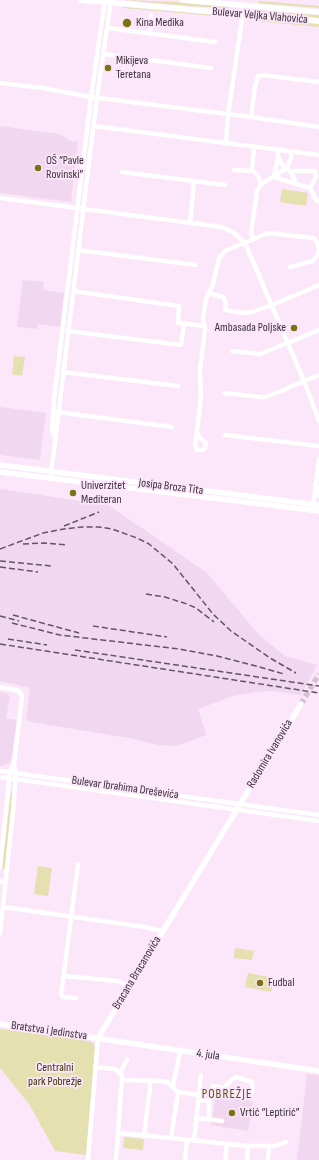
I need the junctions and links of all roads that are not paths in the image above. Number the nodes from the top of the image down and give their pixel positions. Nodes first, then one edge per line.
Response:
1 (81, 0) edge
2 (182, 0) edge
3 (108, 1) edge
4 (244, 6) junction
5 (319, 12) edge
6 (243, 14) junction
7 (151, 15) dead end
8 (319, 21) edge
9 (108, 28) junction
10 (150, 34) junction
11 (215, 42) dead end
12 (104, 54) junction
13 (211, 68) dead end
14 (319, 82) edge
15 (0, 83) edge
16 (91, 97) junction
17 (97, 97) junction
18 (228, 114) junction
19 (251, 117) junction
20 (94, 126) junction
21 (319, 127) edge
22 (226, 143) junction
23 (254, 146) junction
24 (278, 149) junction
25 (291, 151) junction
26 (319, 155) edge
27 (278, 156) junction
28 (288, 169) junction
29 (234, 170) dead end
30 (252, 170) junction
31 (122, 172) dead end
32 (274, 177) junction
33 (194, 181) junction
34 (261, 184) junction
35 (296, 184) junction
36 (224, 185) dead end
37 (310, 188) junction
38 (0, 198) edge
39 (319, 201) edge
40 (77, 208) junction
41 (84, 208) junction
42 (190, 224) junction
43 (235, 233) junction
44 (253, 239) junction
45 (244, 243) junction
46 (235, 246) junction
47 (78, 250) junction
48 (196, 265) dead end
49 (290, 267) dead end
50 (319, 285) edge
51 (73, 291) junction
52 (208, 293) junction
53 (272, 305) junction
54 (184, 324) junction
55 (205, 326) junction
56 (319, 330) edge
57 (68, 331) junction
58 (288, 343) junction
59 (232, 351) dead end
60 (63, 372) junction
61 (319, 375) edge
62 (304, 381) junction
63 (178, 386) dead end
64 (224, 393) dead end
65 (56, 412) junction
66 (319, 421) edge
67 (172, 427) dead end
68 (197, 431) dead end
69 (225, 435) dead end
70 (319, 446) edge
71 (319, 459) edge
72 (0, 465) edge
73 (51, 471) junction
74 (0, 472) edge
75 (50, 478) junction
76 (316, 485) junction
77 (186, 492) junction
78 (319, 495) edge
79 (316, 508) edge
80 (0, 687) edge
81 (301, 704) tunnel mouth
82 (14, 764) junction
83 (0, 771) edge
84 (10, 772) junction
85 (16, 773) junction
86 (0, 777) edge
87 (9, 778) junction
88 (16, 779) junction
89 (238, 807) junction
90 (319, 815) edge
91 (319, 821) edge
92 (78, 864) dead end
93 (0, 867) edge
94 (0, 881) edge
95 (6, 882) junction
96 (3, 907) junction
97 (70, 918) junction
98 (162, 931) junction
99 (0, 934) edge
100 (64, 976) junction
101 (130, 986) junction
102 (76, 998) dead end
103 (0, 1024) edge
104 (98, 1038) junction
105 (180, 1051) junction
106 (128, 1060) dead end
107 (95, 1067) junction
108 (319, 1071) edge
109 (120, 1073) junction
110 (201, 1075) dead end
111 (122, 1080) junction
112 (150, 1080) junction
113 (173, 1086) junction
114 (224, 1088) junction
115 (178, 1092) junction
116 (199, 1097) junction
117 (209, 1101) junction
118 (196, 1118) junction
119 (207, 1119) junction
120 (222, 1121) dead end
121 (118, 1133) junction
122 (144, 1136) junction
123 (171, 1138) junction
124 (187, 1140) junction
125 (194, 1140) junction
126 (286, 1142) dead end
127 (227, 1144) junction
128 (248, 1146) junction
129 (269, 1147) junction
130 (88, 1160) edge
131 (116, 1160) edge
132 (185, 1160) edge
133 (225, 1160) edge
134 (247, 1160) edge
135 (268, 1160) edge

1 - 3 main road, Bulevar Veljka Vlahovića
2 - 4 main road, Bulevar Veljka Vlahovića
3 - 6 main road, Bulevar Veljka Vlahovića
3 - 9 street
3 - 16 street
4 - 5 main road, Bulevar Veljka Vlahovića
4 - 6 street
6 - 8 main road, Bulevar Veljka Vlahovića
6 - 18 street
7 - 10 street
9 - 10 street
9 - 12 street
10 - 11 street
12 - 13 street
12 - 17 street
14 - 19 street
15 - 16 street
16 - 17 street
16 - 40 street
17 - 18 street
17 - 20 street
18 - 19 street
18 - 22 street
19 - 21 street
20 - 22 street
20 - 41 street
22 - 23 street
23 - 24 street
23 - 30 street
24 - 25 street
24 - 27 street
25 - 26 street
25 - 28 street
27 - 28 street
27 - 32 street
28 - 32 street
28 - 35 street
28 - 37 street
29 - 30 street
30 - 34 street
31 - 33 street
32 - 34 street
32 - 35 street
33 - 36 street
33 - 42 street
34 - 44 street
35 - 37 street
37 - 39 street
38 - 40 street
40 - 41 street
40 - 65 street
41 - 42 street
41 - 47 street
42 - 43 street
43 - 45 street
43 - 46 street
44 - 45 street
44 - 49 street
45 - 46 street
45 - 53 street
46 - 52 street
47 - 48 street
47 - 51 street
50 - 53 street
51 - 54 street
51 - 57 street
52 - 53 street
52 - 55 street
53 - 58 street
54 - 55 street
54 - 57 street
55 - 68 street
56 - 58 street
57 - 60 street
58 - 59 street
58 - 62 street
60 - 63 street
60 - 65 street
61 - 62 street
62 - 64 street
62 - 66 street
65 - 67 street
65 - 73 street
69 - 70 street
71 - 76 street
72 - 73 main road, Josipa Broza Tita
73 - 75 street
73 - 77 main road, Josipa Broza Tita
74 - 75 main road, Josipa Broza Tita
75 - 77 main road, Josipa Broza Tita
76 - 78 main road
76 - 79 street
77 - 79 main road, Josipa Broza Tita
80 - 82 street
81 - 89 main road, Radomira Ivanovića
82 - 84 street
82 - 85 street
83 - 84 street, Bulevar Ibrahima Dreševića
84 - 85 street, Bulevar Ibrahima Dreševića
84 - 87 street
85 - 88 street
85 - 89 street, Bulevar Ibrahima Dreševića
86 - 87 street, Bulevar Ibrahima Dreševića
87 - 88 street, Bulevar Ibrahima Dreševića
87 - 93 street
88 - 89 street, Bulevar Ibrahima Dreševića
88 - 95 street
89 - 90 street
89 - 91 street
89 - 98 main road, Bracana Bracanovića
92 - 97 street
94 - 95 street
95 - 96 street
96 - 97 street
96 - 99 street
97 - 98 street
97 - 100 street
98 - 101 main road, Bracana Bracanovića
100 - 101 street
100 - 102 street
101 - 104 main road, Bracana Bracanovića
103 - 104 main road, Bratstva i Jedinstva
104 - 105 main road, 4. jula
104 - 107 street, Bracana Bracanovića
105 - 108 main road, 4. jula
105 - 113 street
106 - 109 street
107 - 109 street
107 - 130 street, Bracana Bracanovića
109 - 111 street
110 - 116 street
111 - 112 street
111 - 121 street
112 - 113 street
112 - 122 street
113 - 115 street
114 - 114 street
114 - 117 street
115 - 116 street
115 - 123 street
116 - 117 street
116 - 118 street
117 - 119 street
118 - 119 street
118 - 125 street
119 - 120 street
121 - 122 street
121 - 131 street
122 - 123 street
123 - 124 street
124 - 125 street
124 - 132 street
125 - 127 street
126 - 129 street
127 - 128 street
127 - 133 street
128 - 129 street
128 - 134 street
129 - 135 street

